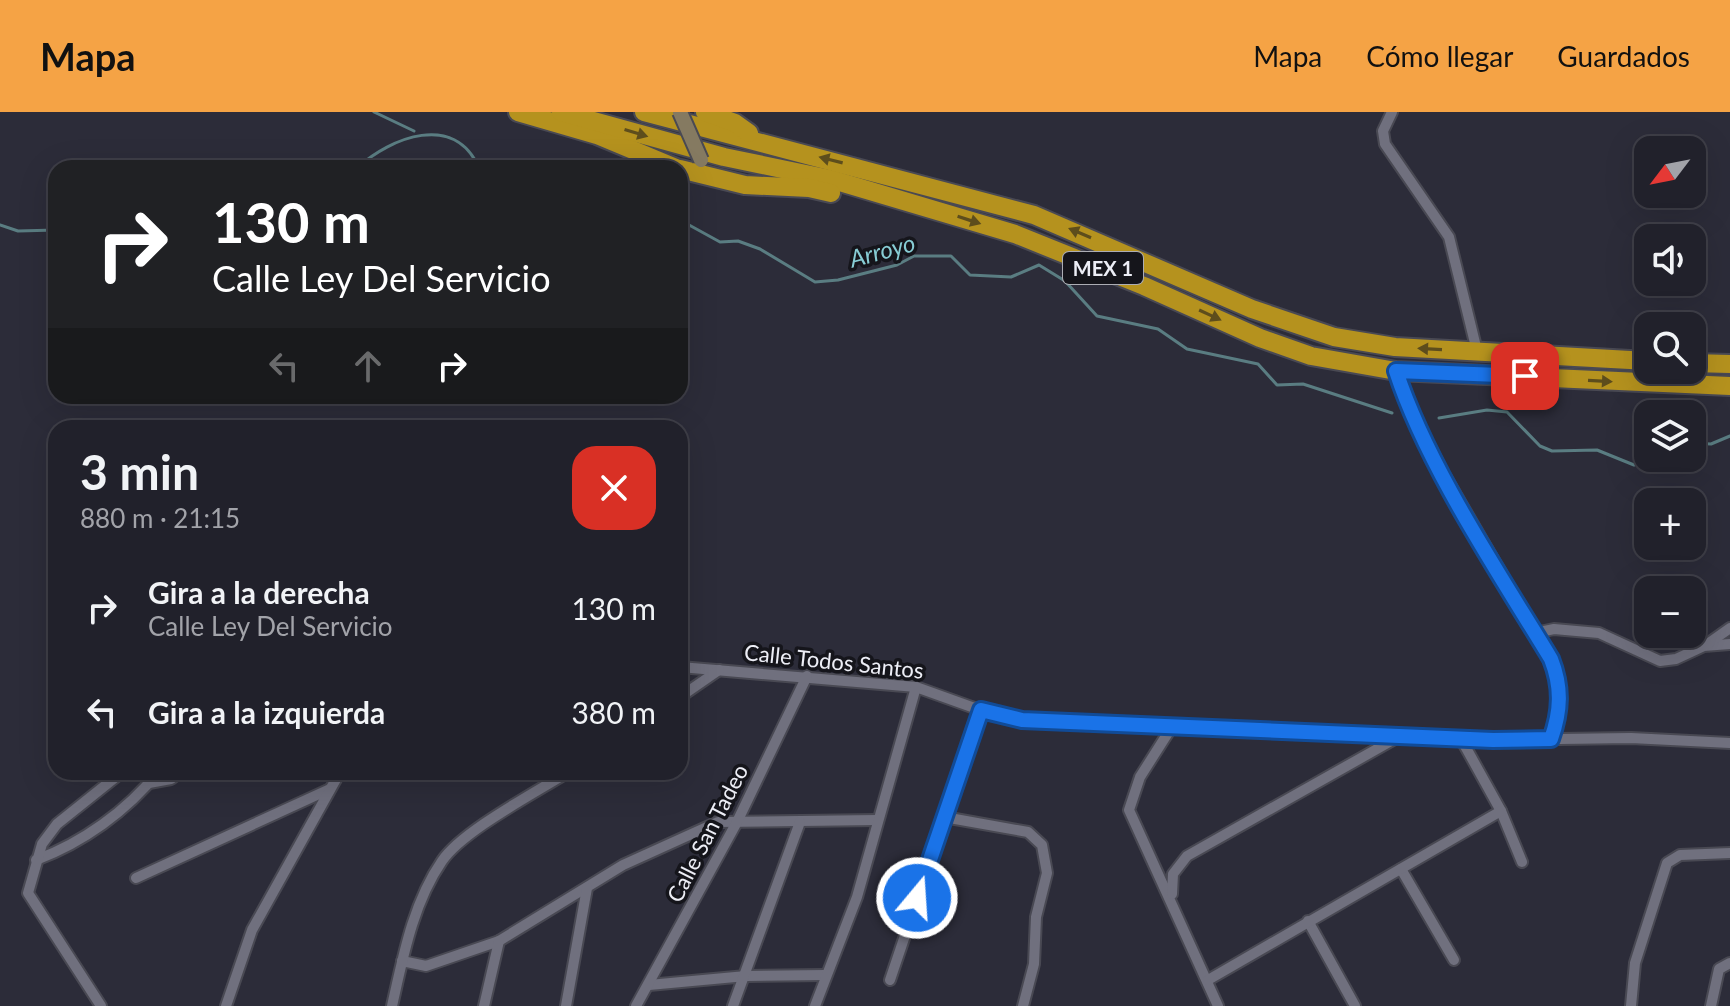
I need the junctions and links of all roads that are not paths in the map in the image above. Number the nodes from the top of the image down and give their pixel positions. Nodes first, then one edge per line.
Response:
1 (518, 112) edge
2 (561, 112) edge
3 (644, 112) edge
4 (680, 112) edge
5 (705, 112) edge
6 (1392, 112) edge
7 (757, 140) junction
8 (657, 160) edge
9 (701, 160) dead end
10 (688, 171) edge
11 (928, 206) junction
12 (1477, 351) junction
13 (1634, 360) edge
14 (1706, 363) edge
15 (1730, 364) edge
16 (1396, 371) junction
17 (1730, 386) edge
18 (1730, 628) edge
19 (1535, 633) junction
20 (1730, 644) edge
21 (1706, 645) edge
22 (1706, 646) edge
23 (1700, 648) edge
24 (688, 668) edge
25 (719, 670) junction
26 (807, 676) junction
27 (916, 687) junction
28 (688, 691) edge
29 (981, 710) junction
30 (1173, 725) junction
31 (1402, 735) junction
32 (1460, 737) junction
33 (1551, 739) junction
34 (1730, 743) edge
35 (112, 780) edge
36 (151, 780) edge
37 (166, 780) edge
38 (335, 780) edge
39 (556, 780) edge
40 (149, 783) junction
41 (330, 789) junction
42 (1501, 811) junction
43 (944, 817) junction
44 (877, 820) junction
45 (737, 822) junction
46 (800, 822) junction
47 (1730, 853) edge
48 (36, 860) junction
49 (1522, 862) dead end
50 (1401, 869) junction
51 (136, 878) dead end
52 (587, 888) junction
53 (1171, 899) junction
54 (1308, 921) junction
55 (499, 941) junction
56 (1454, 960) dead end
57 (402, 961) junction
58 (1730, 963) edge
59 (825, 975) junction
60 (746, 976) junction
61 (890, 980) dead end
62 (1208, 980) junction
63 (649, 985) junction
64 (101, 1006) edge
65 (226, 1006) edge
66 (392, 1006) edge
67 (484, 1006) edge
68 (566, 1006) edge
69 (636, 1006) edge
70 (733, 1006) edge
71 (815, 1006) edge
72 (1023, 1006) edge
73 (1218, 1006) edge
74 (1355, 1006) edge
75 (1631, 1006) edge
76 (1711, 1006) edge

1 - 8 highway
2 -> 11 highway, MEX 1
3 - 7 highway, MEX 1
4 - 9 street, bridge
5 - 7 highway
6 - 12 street
12 -> 7 highway, MEX 1
10 - 11 highway
11 -> 16 highway, MEX 1
12 - 13 highway, MEX 1
14 - 15 highway
16 -> 17 highway, MEX 1
16 - 19 street
18 - 21 street
19 - 23 street
19 - 33 street
20 - 22 street
24 - 25 street, Calle Todos Santos
25 - 26 street, Calle Todos Santos
25 - 28 street
26 - 27 street, Calle Todos Santos
26 - 45 street, Calle San Tadeo
27 - 29 street, Calle Todos Santos
27 - 44 street
29 - 30 street, Calle Todos Santos
29 - 43 street
30 - 31 street, Calle Todos Santos
30 - 53 street
31 - 32 street, Calle Todos Santos
31 - 53 street
32 - 33 street, Calle Todos Santos
32 - 42 street
33 - 34 street, Calle Todos Santos
35 - 48 street
36 - 40 street
37 - 40 street
38 - 41 street
39 - 57 street
40 - 48 street
41 - 51 street
41 - 65 street
42 - 49 street
42 - 50 street
43 - 61 street
43 - 72 street
44 - 46 street
44 - 59 street
45 - 46 street
45 - 52 street
45 - 63 street, Calle San Tadeo
46 - 60 street
47 - 75 street
48 - 64 street
50 - 54 street
50 - 56 street
52 - 55 street
52 - 68 street
53 - 62 street
54 - 62 street
54 - 74 street
55 - 57 street
55 - 67 street
57 - 66 street
58 - 76 street
59 - 60 street
59 - 71 street
60 - 63 street
60 - 70 street
62 - 73 street
63 - 69 street, Calle San Tadeo

